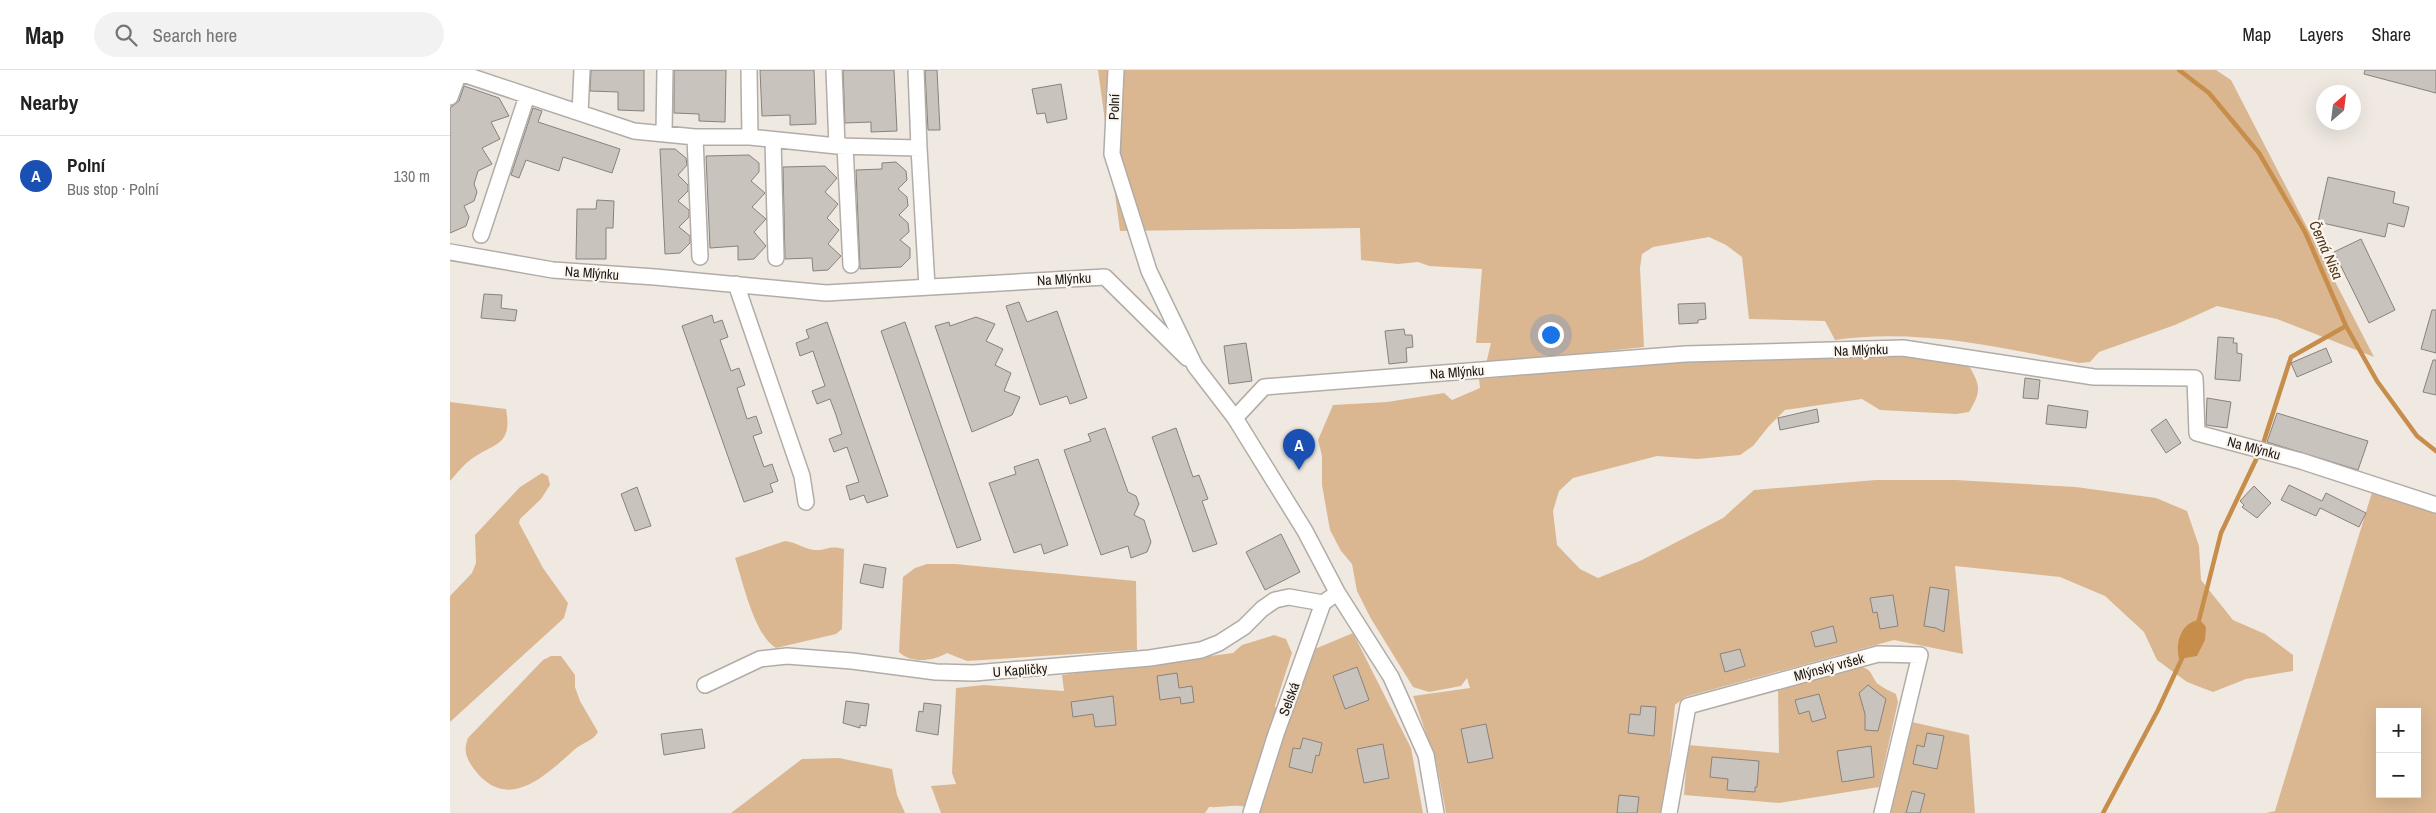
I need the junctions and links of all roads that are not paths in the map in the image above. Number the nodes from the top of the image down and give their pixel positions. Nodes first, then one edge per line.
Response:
1 (582, 70) edge
2 (665, 70) edge
3 (749, 70) edge
4 (834, 70) edge
5 (916, 70) edge
6 (1116, 70) edge
7 (455, 71) edge
8 (527, 96) junction
9 (450, 97) edge
10 (580, 113) junction
11 (664, 133) junction
12 (695, 137) junction
13 (750, 137) junction
14 (773, 140) junction
15 (841, 146) junction
16 (919, 148) junction
17 (482, 235) dead end
18 (450, 252) edge
19 (700, 257) dead end
20 (776, 258) dead end
21 (851, 265) dead end
22 (736, 284) junction
23 (927, 287) junction
24 (1195, 366) junction
25 (1235, 418) junction
26 (806, 502) dead end
27 (2436, 505) edge
28 (1337, 592) junction
29 (1323, 603) junction
30 (704, 684) dead end
31 (1251, 813) edge
32 (1436, 813) edge
33 (1669, 813) edge
34 (1882, 813) edge

1 - 10 street
2 - 11 street
3 - 13 street
4 - 15 street
5 - 16 street
6 - 24 street, Polní
7 - 8 street
7 - 9 street
8 - 10 street
8 - 17 street
10 - 11 street
11 - 12 street
12 - 13 street
12 - 19 street
13 - 14 street
14 - 15 street
14 - 20 street
15 - 16 street
15 - 21 street
16 - 23 street
18 - 22 street, Na Mlýnku
22 - 23 street, Na Mlýnku
22 - 26 street
23 - 24 street, Na Mlýnku
24 - 25 street, Polní
25 - 27 street, Na Mlýnku
25 - 28 street, Polní
28 - 29 street
28 - 32 street, Polní
29 - 30 street, U Kapličky
29 - 31 street, Selská
33 - 34 street, Mlýnský vršek

